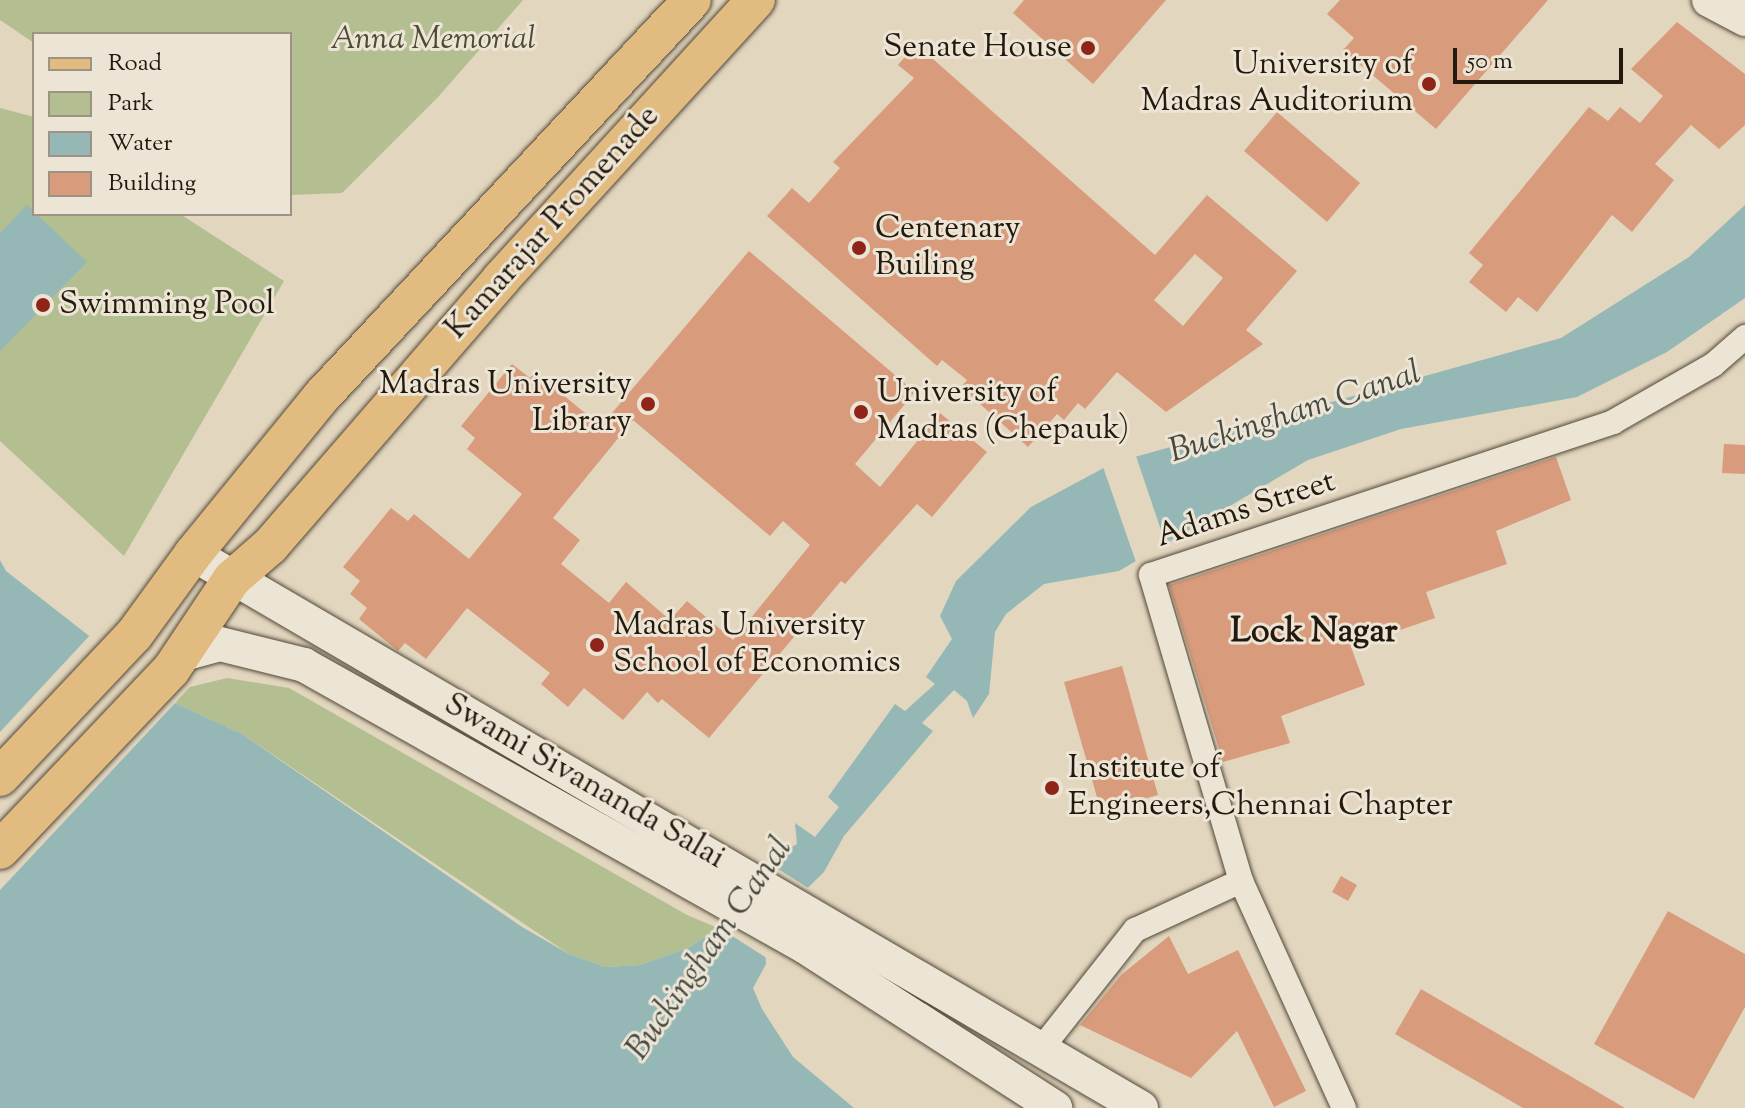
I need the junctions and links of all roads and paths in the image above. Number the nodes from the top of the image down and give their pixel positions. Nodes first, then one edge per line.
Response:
1 (692, 0) edge
2 (756, 0) edge
3 (1709, 0) edge
4 (1745, 19) edge
5 (1745, 337) edge
6 (193, 554) junction
7 (232, 579) junction
8 (177, 662) junction
9 (0, 777) edge
10 (0, 850) edge
11 (1241, 881) junction
12 (736, 887) junction
13 (812, 933) junction
14 (1041, 1049) junction
15 (1055, 1108) edge
16 (1141, 1108) edge
17 (1344, 1108) edge

1 - 6 main road, Kamarajar Promenade
2 - 7 main road, Kamarajar Promenade
3 - 4 street
5 - 11 street, Adams Street
6 - 7 street, Swami Sivananda Salai
6 - 9 main road, Kamarajar Promenade
7 - 8 main road, Kamarajar Promenade
7 - 12 street, Swami Sivananda Salai
8 - 10 main road, Kamarajar Promenade
8 - 12 street, Swami Sivananda Salai
11 - 14 street
11 - 17 street, Adams Street
12 - 13 street, Swami Sivananda Salai
13 - 14 street, Swami Sivananda Salai
13 - 15 street, Swami Sivananda Salai
14 - 16 street, Swami Sivananda Salai

